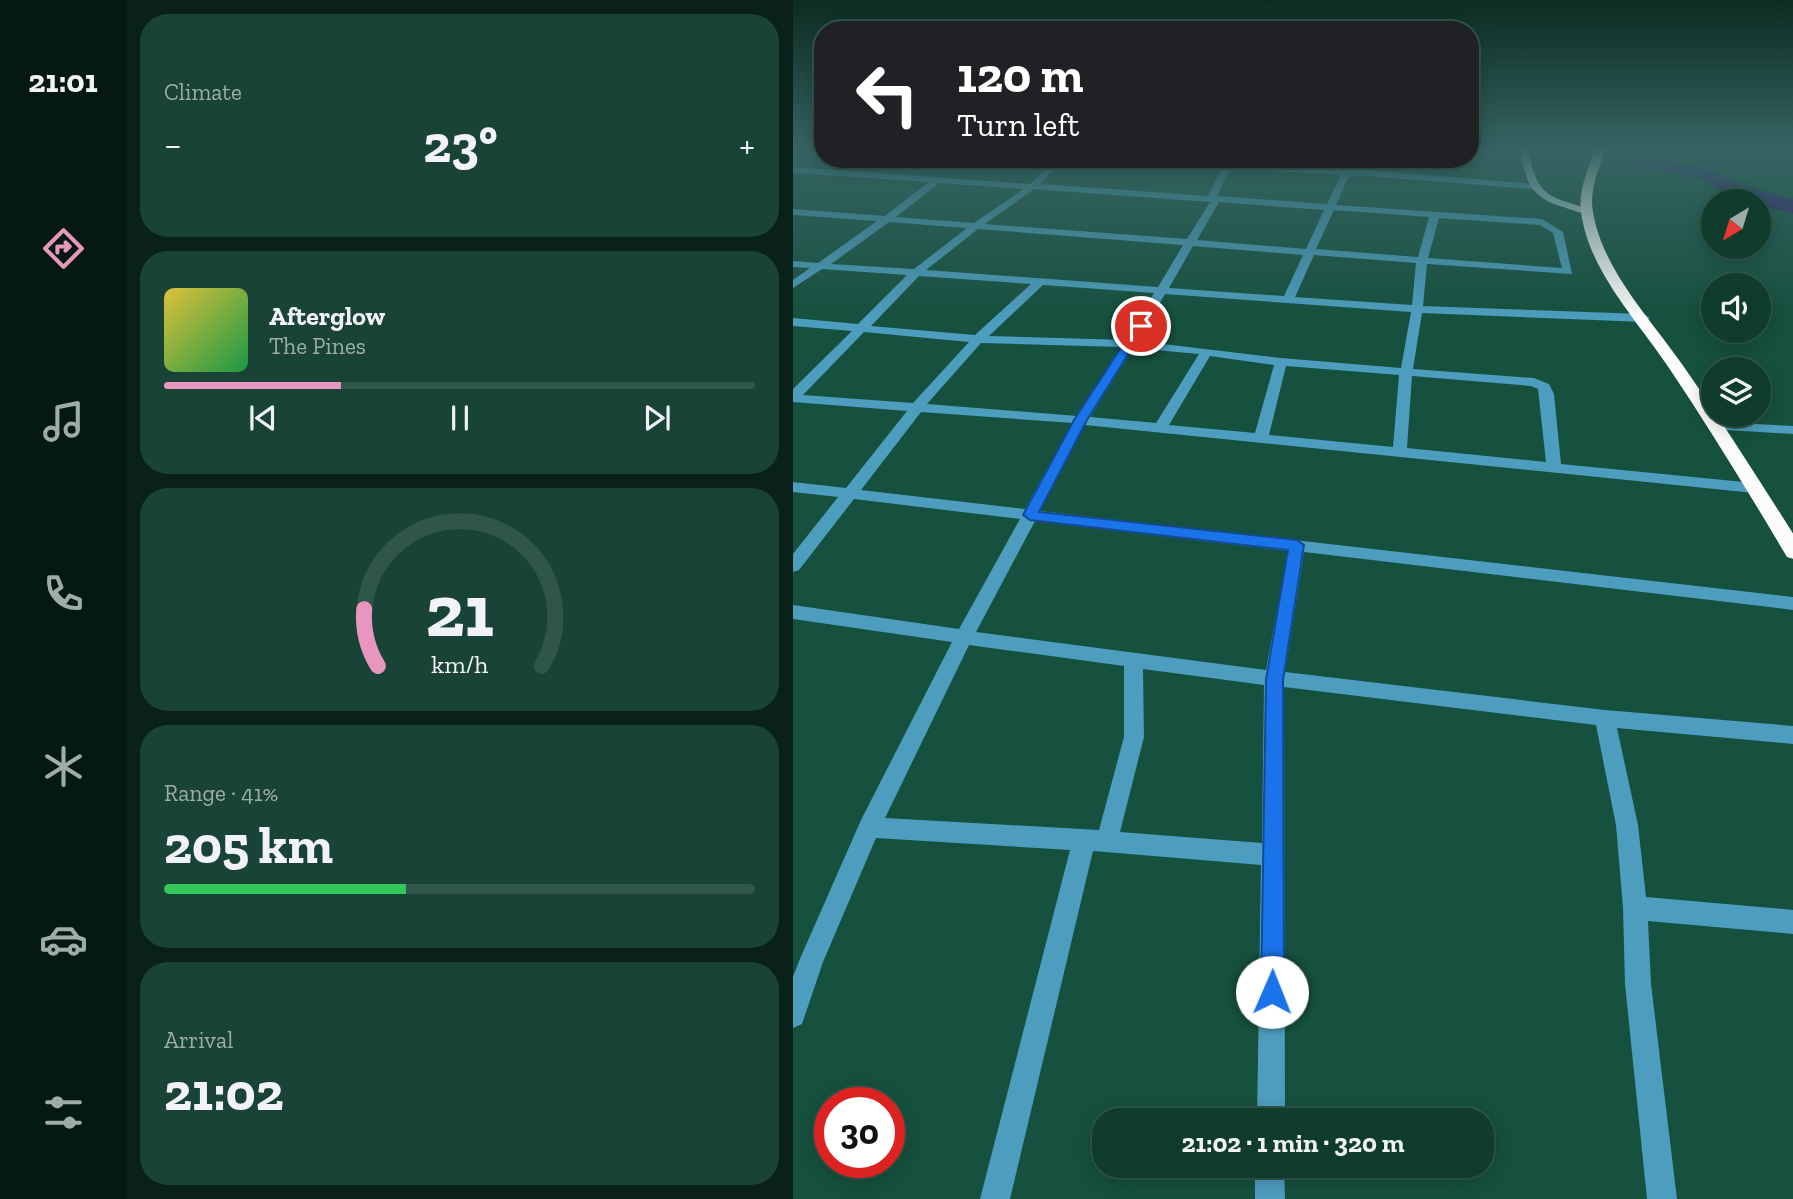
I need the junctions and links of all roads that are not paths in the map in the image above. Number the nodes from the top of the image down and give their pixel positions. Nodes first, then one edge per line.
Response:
1 (904, 206) edge
2 (1005, 206) edge
3 (1211, 206) edge
4 (1302, 206) edge
5 (1570, 206) edge
6 (1588, 206) edge
7 (1328, 208) junction
8 (1587, 212) junction
9 (794, 213) edge
10 (1435, 214) junction
11 (886, 220) junction
12 (976, 226) junction
13 (1193, 242) junction
14 (1312, 251) junction
15 (1422, 260) junction
16 (793, 264) edge
17 (818, 266) junction
18 (915, 274) junction
19 (1040, 282) junction
20 (793, 285) edge
21 (1163, 289) junction
22 (1288, 300) junction
23 (1417, 309) junction
24 (1644, 318) junction
25 (793, 322) edge
26 (864, 328) junction
27 (978, 339) junction
28 (1129, 345) junction
29 (1206, 353) junction
30 (1281, 362) junction
31 (1406, 373) junction
32 (793, 397) edge
33 (1701, 405) edge
34 (918, 406) junction
35 (1081, 420) junction
36 (1716, 427) edge
37 (1734, 427) edge
38 (1160, 428) junction
39 (1793, 430) edge
40 (1261, 438) junction
41 (1400, 452) junction
42 (1554, 468) junction
43 (793, 487) edge
44 (1754, 488) junction
45 (848, 493) junction
46 (1030, 515) junction
47 (1297, 545) junction
48 (1793, 552) edge
49 (793, 566) edge
50 (1793, 604) edge
51 (793, 612) edge
52 (963, 638) junction
53 (1133, 661) junction
54 (1274, 680) junction
55 (1605, 718) junction
56 (1793, 735) edge
57 (869, 827) junction
58 (1095, 841) junction
59 (1274, 855) junction
60 (1635, 908) junction
61 (1793, 922) edge
62 (793, 1015) edge
63 (1271, 1108) edge
64 (1270, 1178) edge
65 (995, 1199) edge
66 (1270, 1199) edge
67 (1662, 1199) edge

1 - 11 street
2 - 12 street
3 - 13 street
4 - 7 street
5 - 8 main road
6 - 8 highway
7 - 10 street
7 - 14 street
8 - 24 highway
9 - 11 street
10 - 15 street
10 - 15 street
11 - 12 street
11 - 17 street
12 - 13 street
12 - 18 street
13 - 14 street
13 - 21 street
14 - 15 street
14 - 22 street
15 - 23 street
16 - 17 street
17 - 18 street
17 - 20 street
18 - 19 street
18 - 26 street
19 - 21 street
19 - 27 street
21 - 22 street
21 - 28 street
22 - 23 street
23 - 24 street
23 - 31 street
24 - 33 highway
25 - 26 street
26 - 27 street
26 - 32 street
27 - 28 street
27 - 34 street
28 - 29 street
28 - 35 street
29 - 30 street
29 - 38 street
30 - 31 street
30 - 40 street
31 - 41 street
31 - 42 street
32 - 34 street
34 - 35 street
34 - 45 street
35 - 38 street
35 - 46 street
36 - 44 highway
37 - 39 street
38 - 40 street
40 - 41 street
41 - 42 street
42 - 44 street
43 - 45 street
44 - 48 highway
45 - 46 street
45 - 49 street
46 - 47 street
46 - 52 street
47 - 50 street
47 - 54 street
51 - 52 street
52 - 53 street
52 - 57 street
53 - 54 street
53 - 58 street
54 - 55 street
54 - 59 street
55 - 56 street
55 - 60 street
57 - 58 street
57 - 62 street
58 - 59 street
58 - 65 street
59 - 63 street
60 - 61 street
60 - 67 street
64 - 66 street

